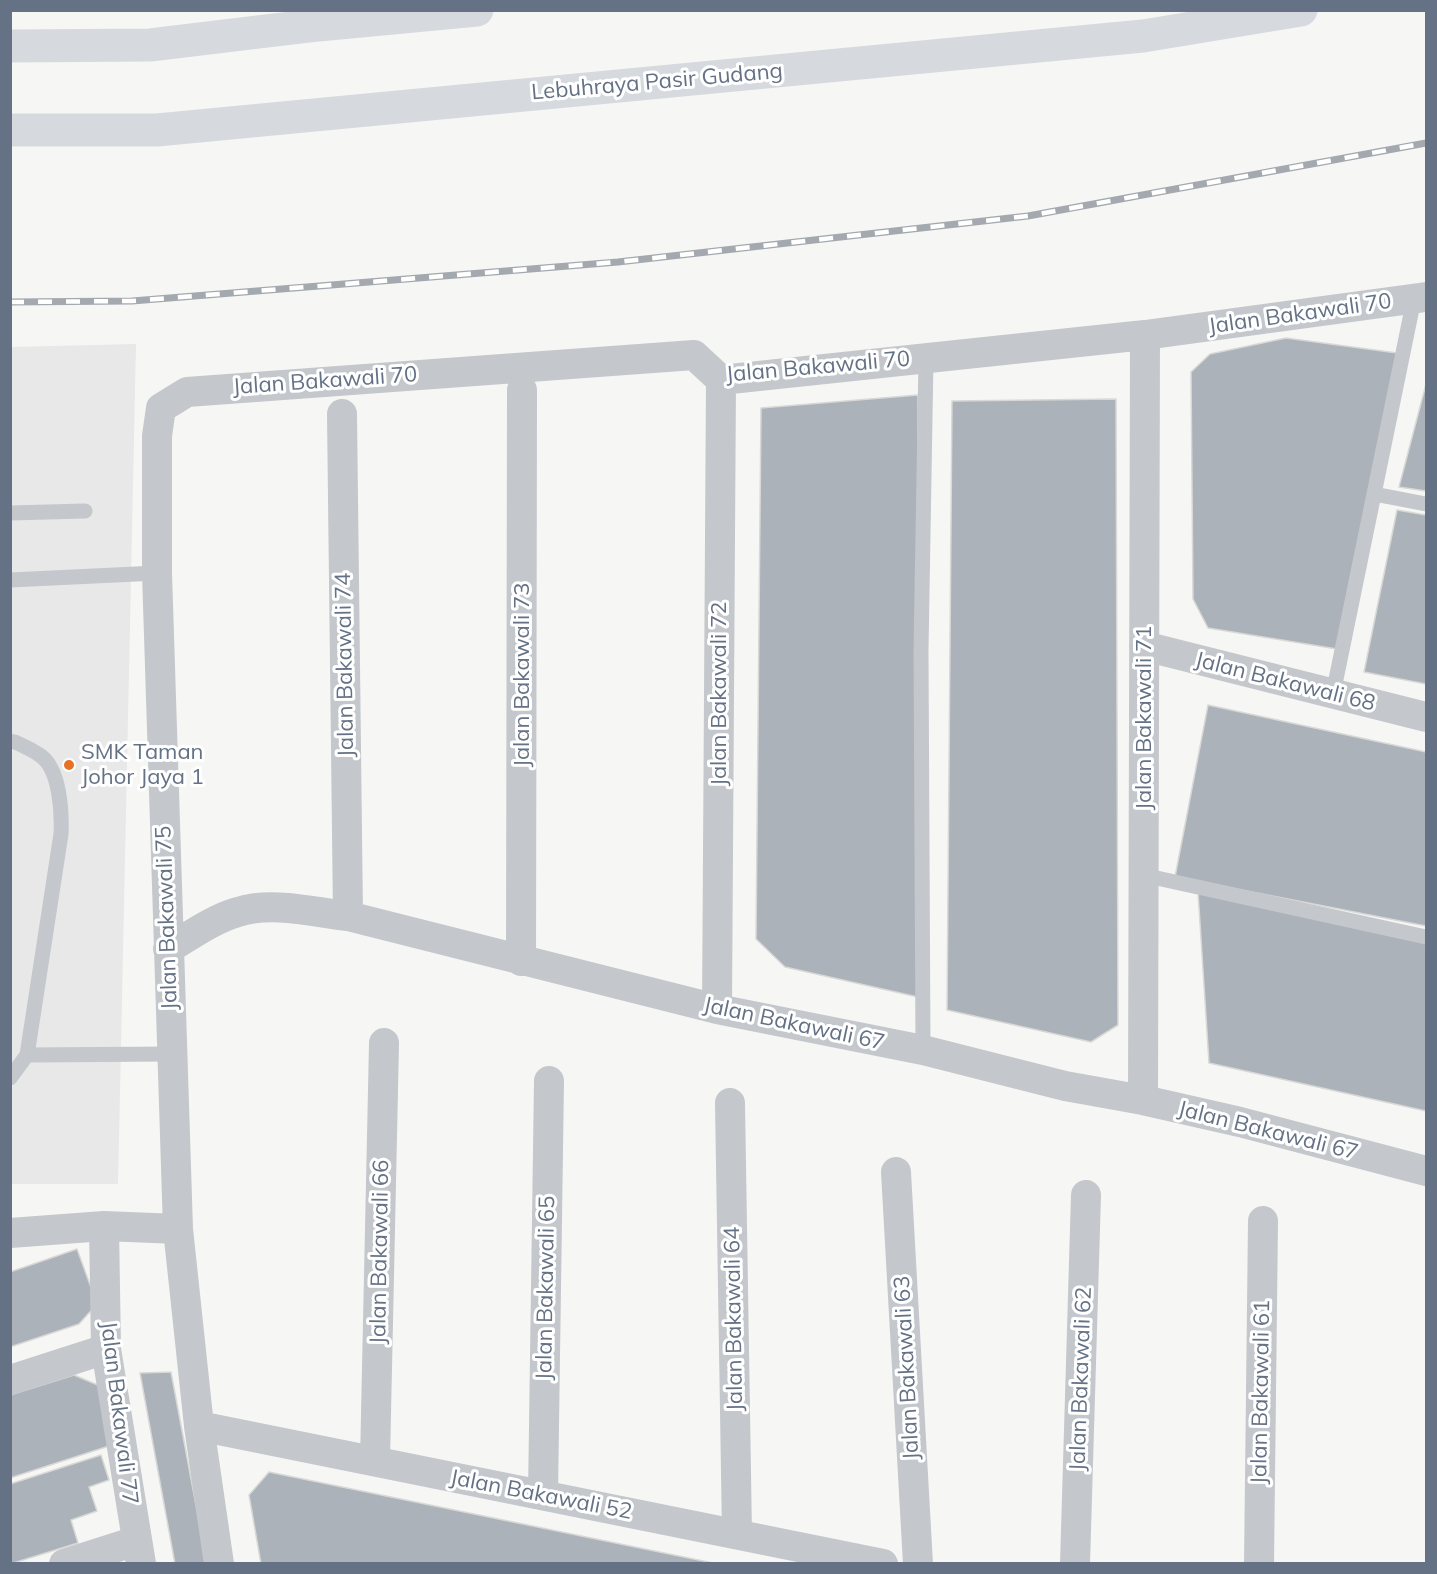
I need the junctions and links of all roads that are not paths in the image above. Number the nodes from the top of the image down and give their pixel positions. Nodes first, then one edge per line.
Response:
1 (477, 10) edge
2 (1301, 10) edge
3 (10, 46) edge
4 (10, 130) edge
5 (1420, 298) edge
6 (1145, 335) junction
7 (926, 359) junction
8 (721, 380) junction
9 (522, 390) dead end
10 (161, 408) joint
11 (342, 414) dead end
12 (1374, 494) junction
13 (1426, 504) edge
14 (85, 511) dead end
15 (10, 513) edge
16 (157, 573) junction
17 (10, 580) edge
18 (1144, 646) junction
19 (1333, 694) junction
20 (1426, 717) edge
21 (10, 741) edge
22 (1143, 875) junction
23 (348, 916) junction
24 (1426, 937) edge
25 (168, 949) junction
26 (521, 961) junction
27 (717, 1009) junction
28 (384, 1042) dead end
29 (922, 1050) junction
30 (172, 1054) junction
31 (27, 1055) junction
32 (10, 1078) edge
33 (549, 1081) dead end
34 (1143, 1100) junction
35 (730, 1103) dead end
36 (1426, 1171) edge
37 (896, 1172) dead end
38 (1086, 1195) dead end
39 (1263, 1221) dead end
40 (104, 1226) junction
41 (177, 1230) junction
42 (10, 1233) edge
43 (106, 1349) junction
44 (10, 1380) edge
45 (199, 1426) junction
46 (375, 1461) junction
47 (543, 1495) junction
48 (737, 1534) junction
49 (138, 1552) edge
50 (64, 1563) edge
51 (219, 1563) edge
52 (883, 1563) edge
53 (918, 1563) edge
54 (1075, 1563) edge
55 (1259, 1563) edge

1 - 3 highway
2 - 4 highway, Lebuhraya Pasir Gudang
5 - 6 street, Jalan Bakawali 70
5 - 12 lane
6 - 7 street, Jalan Bakawali 70
6 - 18 street, Jalan Bakawali 71
7 - 8 street, Jalan Bakawali 70
7 - 29 lane
8 - 10 street, Jalan Bakawali 70
8 - 27 street, Jalan Bakawali 72
9 - 26 street, Jalan Bakawali 73
10 - 16 street, Jalan Bakawali 75
11 - 23 street, Jalan Bakawali 74
12 - 13 lane
12 - 19 lane
14 - 15 lane
16 - 17 lane
16 - 25 street, Jalan Bakawali 75
18 - 19 street, Jalan Bakawali 68
18 - 22 street, Jalan Bakawali 71
19 - 20 street, Jalan Bakawali 68
21 - 31 lane
22 - 24 lane
22 - 34 street, Jalan Bakawali 71
23 - 25 street, Jalan Bakawali 67
23 - 26 street, Jalan Bakawali 67
25 - 30 street, Jalan Bakawali 75
26 - 27 street, Jalan Bakawali 67
27 - 29 street, Jalan Bakawali 67
28 - 46 street, Jalan Bakawali 66
29 - 34 street, Jalan Bakawali 67
30 - 31 lane
30 - 41 street, Jalan Bakawali 75
31 - 32 lane
33 - 47 street, Jalan Bakawali 65
34 - 36 street, Jalan Bakawali 67
35 - 48 street, Jalan Bakawali 64
37 - 53 street, Jalan Bakawali 63
38 - 54 street, Jalan Bakawali 62
39 - 55 street, Jalan Bakawali 61
40 - 41 street
40 - 42 street
40 - 43 street, Jalan Bakawali 77
41 - 45 street, Jalan Bakawali 75
43 - 44 street
43 - 49 street, Jalan Bakawali 77
45 - 46 street, Jalan Bakawali 52
45 - 51 street, Jalan Bakawali 75
46 - 47 street, Jalan Bakawali 52
47 - 48 street, Jalan Bakawali 52
48 - 52 street, Jalan Bakawali 52
49 - 50 street

